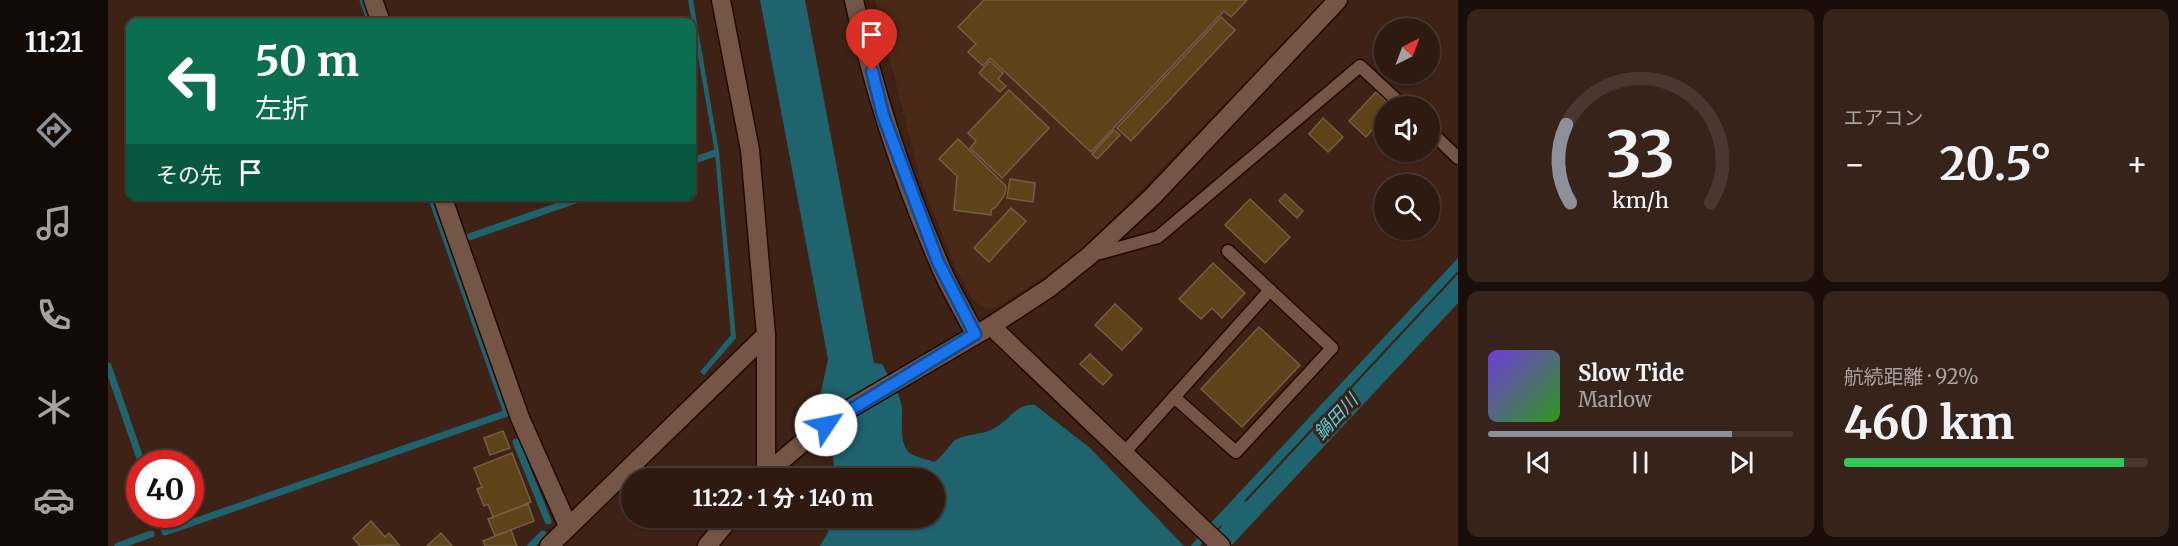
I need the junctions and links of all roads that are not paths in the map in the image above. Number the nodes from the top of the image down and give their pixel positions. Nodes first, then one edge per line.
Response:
1 (373, 0) edge
2 (721, 0) edge
3 (854, 0) edge
4 (1338, 0) edge
5 (380, 18) edge
6 (1392, 96) edge
7 (1440, 141) edge
8 (1458, 158) edge
9 (444, 201) edge
10 (1228, 251) dead end
11 (1089, 256) junction
12 (1270, 290) junction
13 (983, 330) junction
14 (766, 334) junction
15 (1174, 397) junction
16 (1124, 453) junction
17 (764, 468) edge
18 (772, 468) edge
19 (568, 526) junction
20 (722, 528) edge
21 (549, 546) edge
22 (707, 546) edge
23 (1221, 546) edge

1 - 5 street
2 - 14 street
3 - 13 street
4 - 11 street
6 - 11 lane
7 - 8 lane
9 - 19 street
10 - 12 lane
11 - 13 street
12 - 15 lane
12 - 15 lane
13 - 16 street
13 - 18 street
14 - 17 street
14 - 19 street
15 - 16 lane
16 - 23 street
19 - 21 street
20 - 22 street

